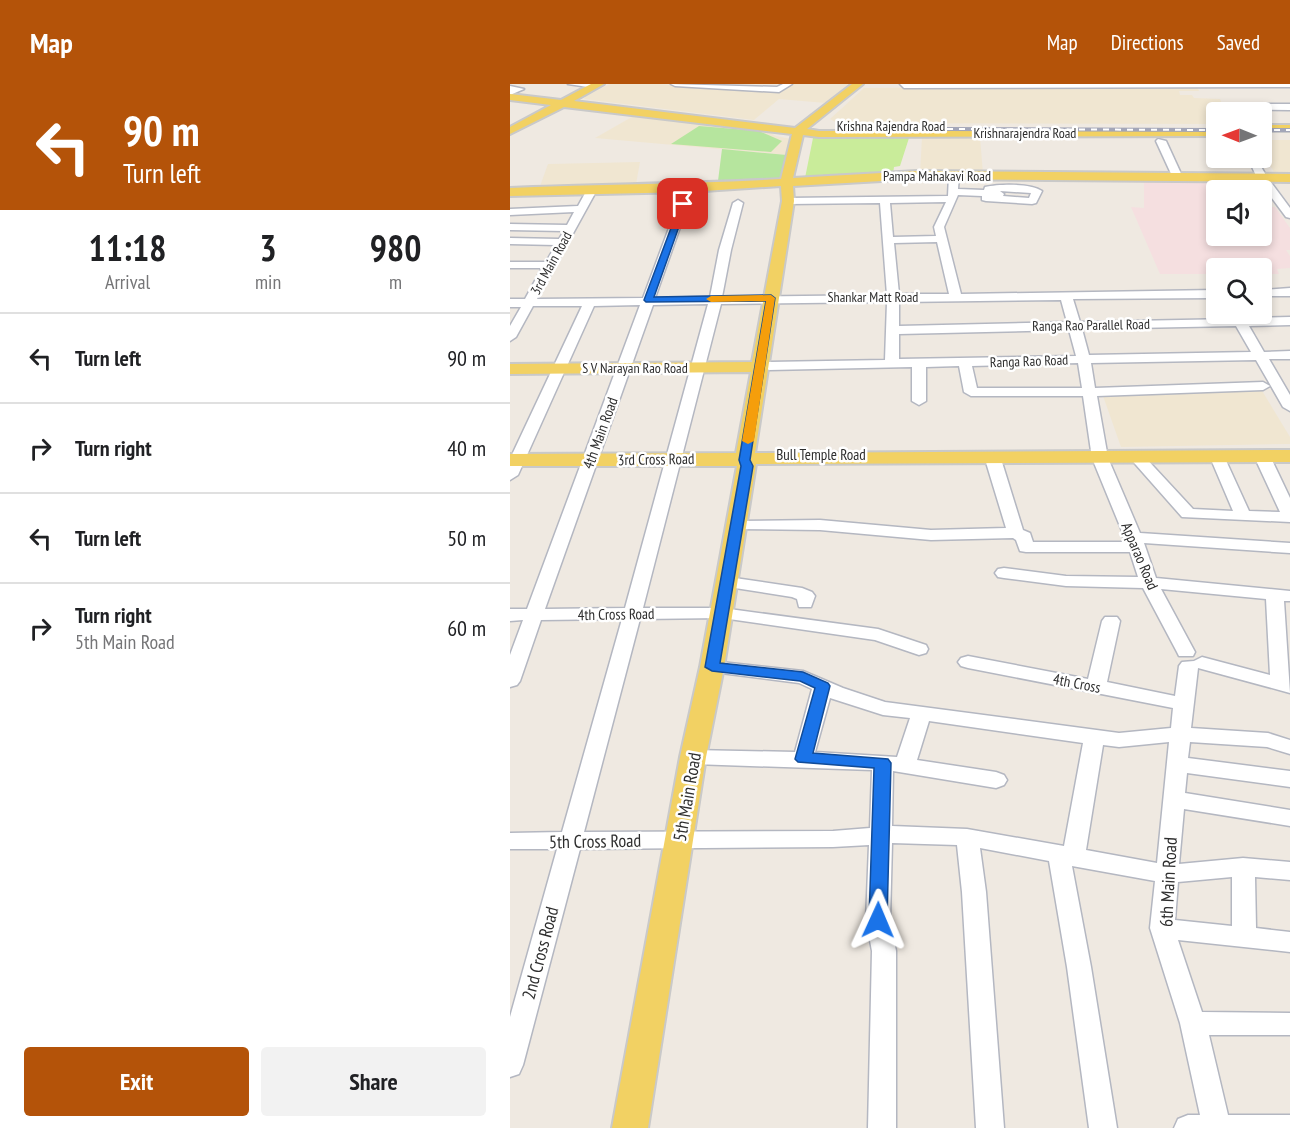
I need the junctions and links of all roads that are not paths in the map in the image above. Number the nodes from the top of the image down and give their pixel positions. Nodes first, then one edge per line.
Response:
1 (572, 84) edge
2 (675, 84) edge
3 (788, 84) edge
4 (858, 84) edge
5 (865, 84) edge
6 (904, 84) edge
7 (1183, 84) edge
8 (597, 85) edge
9 (722, 85) edge
10 (946, 85) edge
11 (960, 85) edge
12 (1016, 85) edge
13 (1106, 85) edge
14 (1217, 85) edge
15 (1290, 85) edge
16 (510, 87) edge
17 (510, 95) edge
18 (565, 102) junction
19 (1227, 102) edge
20 (1290, 107) edge
21 (1272, 108) edge
22 (1272, 120) edge
23 (1290, 120) edge
24 (1206, 127) edge
25 (806, 128) junction
26 (1272, 128) edge
27 (1290, 128) edge
28 (510, 130) edge
29 (1206, 133) edge
30 (1272, 133) edge
31 (1290, 133) edge
32 (1161, 141) dead end
33 (1257, 168) edge
34 (954, 175) junction
35 (1178, 178) junction
36 (1262, 178) junction
37 (1290, 178) edge
38 (690, 186) junction
39 (790, 188) junction
40 (590, 190) junction
41 (510, 192) edge
42 (953, 195) junction
43 (1038, 197) dead end
44 (885, 200) junction
45 (738, 203) dead end
46 (581, 209) junction
47 (510, 212) edge
48 (1290, 215) edge
49 (510, 226) edge
50 (571, 228) junction
51 (942, 239) junction
52 (510, 240) edge
53 (888, 240) junction
54 (563, 242) junction
55 (510, 265) edge
56 (550, 265) junction
57 (1290, 292) edge
58 (1272, 293) edge
59 (1206, 294) edge
60 (1066, 295) junction
61 (893, 297) junction
62 (956, 297) junction
63 (775, 298) junction
64 (716, 299) junction
65 (649, 300) junction
66 (590, 301) junction
67 (529, 302) junction
68 (510, 303) edge
69 (1206, 320) edge
70 (1272, 320) edge
71 (1290, 321) edge
72 (1242, 324) edge
73 (1076, 326) junction
74 (893, 330) junction
75 (510, 337) edge
76 (1260, 355) junction
77 (1290, 355) edge
78 (1084, 360) junction
79 (965, 363) junction
80 (892, 364) junction
81 (919, 364) junction
82 (764, 366) junction
83 (696, 367) junction
84 (560, 368) junction
85 (624, 368) junction
86 (510, 369) edge
87 (1263, 386) dead end
88 (1088, 392) junction
89 (919, 401) dead end
90 (1290, 407) edge
91 (1290, 449) edge
92 (1099, 454) junction
93 (1218, 456) junction
94 (1262, 456) junction
95 (1290, 456) edge
96 (1137, 457) junction
97 (591, 459) junction
98 (674, 459) junction
99 (746, 459) junction
100 (993, 459) junction
101 (512, 465) edge
102 (1243, 516) junction
103 (1290, 516) edge
104 (738, 526) junction
105 (1021, 540) junction
106 (1134, 542) junction
107 (1290, 548) edge
108 (1004, 573) dead end
109 (1023, 575) junction
110 (728, 582) junction
111 (1149, 583) junction
112 (1283, 595) edge
113 (805, 603) dead end
114 (632, 613) junction
115 (722, 613) junction
116 (510, 615) edge
117 (534, 615) junction
118 (1112, 621) dead end
119 (919, 649) dead end
120 (1192, 660) junction
121 (969, 662) dead end
122 (712, 667) junction
123 (510, 681) edge
124 (1285, 685) edge
125 (823, 686) junction
126 (1096, 687) junction
127 (1185, 704) junction
128 (921, 714) junction
129 (1180, 734) junction
130 (1094, 737) junction
131 (1290, 747) edge
132 (693, 757) junction
133 (803, 759) junction
134 (883, 763) junction
135 (1177, 764) junction
136 (905, 766) junction
137 (1290, 779) edge
138 (996, 780) dead end
139 (1174, 799) junction
140 (1290, 818) edge
141 (880, 834) junction
142 (967, 837) junction
143 (679, 840) junction
144 (570, 841) junction
145 (510, 842) edge
146 (1066, 856) junction
147 (1242, 867) junction
148 (1290, 871) edge
149 (1166, 874) junction
150 (1162, 928) junction
151 (1244, 937) junction
152 (1290, 942) edge
153 (1193, 1023) junction
154 (1290, 1024) edge
155 (510, 1065) edge
156 (630, 1128) edge
157 (882, 1128) edge
158 (990, 1128) edge
159 (1103, 1128) edge
160 (1188, 1128) edge
161 (1217, 1128) edge
162 (1290, 1128) edge

1 - 8 street
2 - 9 street
3 - 9 street
4 - 25 main road
5 - 25 main road
6 - 10 street
7 - 13 street
7 - 14 street
8 - 18 main road
10 - 11 street
11 - 12 street
12 - 13 street
14 - 15 street
14 - 19 street
16 - 17 street
17 - 18 main road, Krishna Rajendra Road
18 - 25 main road, Krishna Rajendra Road
18 - 28 main road
18 - 28 main road
20 - 21 street
22 - 23 street
24 - 25 main road, Krishna Rajendra Road
25 - 29 main road, Krishnarajendra Road
25 - 39 main road, 5th Main Road
26 - 27 main road
30 - 31 main road
32 - 35 street
33 - 36 street
34 - 35 main road, Pampa Mahakavi Road
34 - 39 main road, Pampa Mahakavi Road
34 - 42 street
35 - 36 main road, Pampa Mahakavi Road
36 - 37 main road, Pampa Mahakavi Road
36 - 48 street
38 - 39 main road, Pampa Mahakavi Road
38 - 40 main road, Pampa Mahakavi Road
38 - 65 street, 4th Main Road
39 - 44 street
39 - 63 main road, 5th Main Road
40 - 41 main road, Pampa Mahakavi Road
40 - 46 street, 3rd Main Road
42 - 43 street
42 - 44 street
42 - 51 street
44 - 53 street
45 - 64 street, 2nd Cross Road
46 - 47 street
46 - 50 street, 3rd Main Road
49 - 50 street
50 - 54 street, 3rd Main Road
51 - 53 street
51 - 62 street
52 - 54 street
53 - 61 street
54 - 56 street, 3rd Main Road
55 - 56 street
56 - 67 street, 3rd Main Road
57 - 58 street
59 - 60 street, Shankar Matt Road
60 - 62 street, Shankar Matt Road
60 - 73 street, Apparao Road
61 - 62 street, Shankar Matt Road
61 - 63 street, Shankar Matt Road
61 - 74 street
63 - 64 street, Shankar Matt Road
63 - 82 main road, 5th Main Road
64 - 65 street, Shankar Matt Road
64 - 83 street, 2nd Cross Road
65 - 66 street, Shankar Matt Road
65 - 85 street, 4th Main Road
66 - 67 street, Shankar Matt Road
66 - 84 street
67 - 68 street, Shankar Matt Road
67 - 75 street, 3rd Main Road
69 - 73 street, Ranga Rao Parallel Road
70 - 71 street, Ranga Rao Parallel Road
72 - 76 street
73 - 74 street, Ranga Rao Parallel Road
73 - 78 street, Apparao Road
74 - 80 street
76 - 77 street, Ranga Rao Road
76 - 78 street, Ranga Rao Road
76 - 90 street
78 - 79 street, Ranga Rao Road
78 - 88 street, Apparao Road
79 - 81 street, Ranga Rao Road
79 - 88 street
80 - 81 street, Ranga Rao Road
80 - 82 street, Ranga Rao Road
81 - 89 street
82 - 83 main road, S V Narayan Rao Road
82 - 99 main road, 5th Main Road
83 - 85 main road, S V Narayan Rao Road
83 - 98 street, 2nd Cross Road
84 - 85 main road, S V Narayan Rao Road
84 - 86 main road, S V Narayan Rao Road
84 - 101 street
85 - 97 street, 4th Main Road
87 - 88 street
88 - 92 street, Apparao Road
91 - 92 main road, Bull Temple Road
92 - 96 main road, Bull Temple Road
92 - 99 main road, Bull Temple Road
92 - 100 main road, Bull Temple Road
92 - 106 street, Apparao Road
93 - 94 main road, Bull Temple Road
93 - 96 main road, Bull Temple Road
93 - 102 street
94 - 95 main road, Bull Temple Road
94 - 103 street
96 - 102 street
97 - 98 main road, 3rd Cross Road
97 - 101 main road, 3rd Cross Road
97 - 117 street, 4th Main Road
98 - 99 main road, 3rd Cross Road
98 - 114 street, 2nd Cross Road
99 - 100 main road, Bull Temple Road
99 - 104 main road, 5th Main Road
100 - 105 street
102 - 103 street
104 - 105 street
104 - 110 main road, 5th Main Road
105 - 106 street
105 - 109 street
106 - 107 street
106 - 111 street, Apparao Road
108 - 109 street
109 - 111 street
110 - 113 street
110 - 115 main road, 5th Main Road
111 - 112 street
111 - 120 street, Apparao Road
112 - 124 street
114 - 115 street, 4th Cross Road
114 - 117 street, 4th Cross Road
114 - 144 street, 2nd Cross Road
115 - 119 street, 4th Cross Road
115 - 122 main road, 5th Main Road
116 - 117 street, 4th Cross Road
117 - 123 street, 4th Main Road
118 - 126 street
120 - 124 street
120 - 127 street, 6th Main Road
121 - 126 street, 4th Cross
122 - 125 street
122 - 132 main road, 5th Main Road
125 - 128 street
125 - 133 street
126 - 127 street, 4th Cross
127 - 129 street, 6th Main Road
128 - 130 street
128 - 136 street
129 - 130 street
129 - 131 street
129 - 135 street, 6th Main Road
130 - 146 street
132 - 133 street
132 - 143 main road, 5th Main Road
133 - 134 street
134 - 136 street
134 - 141 street
135 - 137 street
135 - 139 street, 6th Main Road
136 - 138 street
139 - 140 street
139 - 149 street, 6th Main Road
141 - 142 street, 5th Cross Road
141 - 143 street, 5th Cross Road
141 - 157 street
142 - 146 street, 5th Cross Road
142 - 158 street
143 - 144 street, 5th Cross Road
143 - 156 main road, 5th Main Road
144 - 145 street, 5th Cross Road
144 - 155 street, 2nd Cross Road
146 - 149 street, 5th Cross Road
146 - 159 street
147 - 148 street
147 - 149 street, 5th Cross Road
147 - 151 street
149 - 150 street, 6th Main Road
150 - 151 street
150 - 153 street, 6th Main Road
151 - 152 street
153 - 154 street
153 - 161 street, 6th Main Road
160 - 161 street
161 - 162 street

